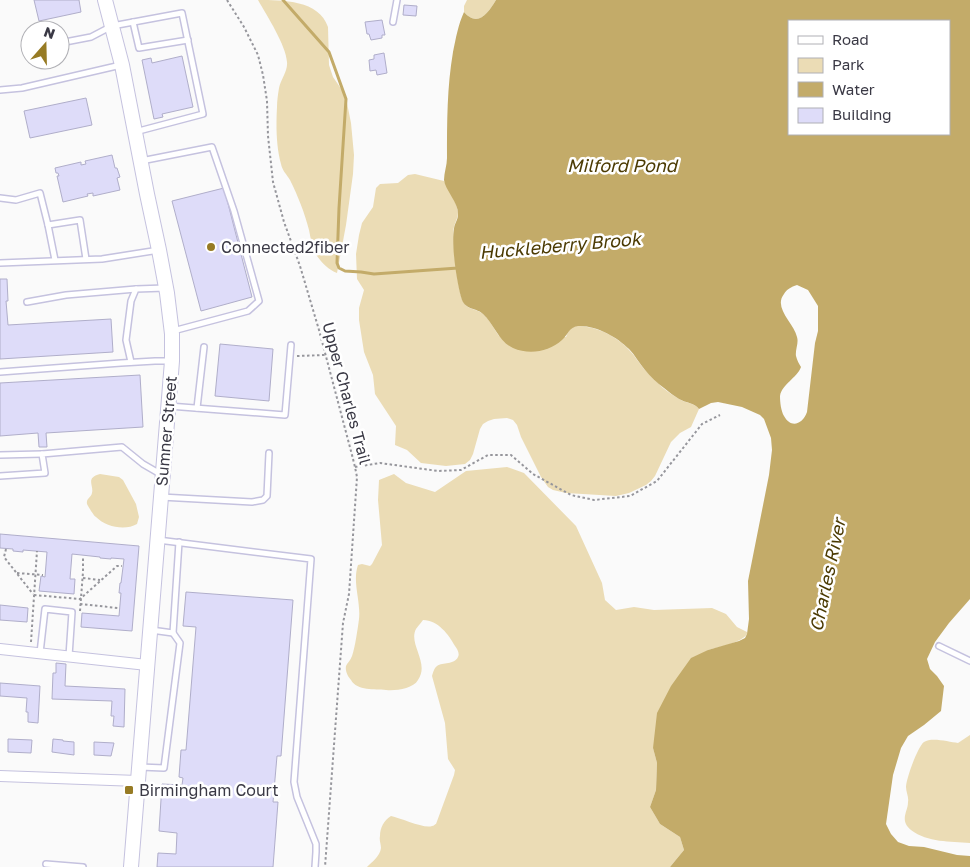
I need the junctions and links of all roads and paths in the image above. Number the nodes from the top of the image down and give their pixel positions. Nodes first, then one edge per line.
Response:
1 (105, 0) edge
2 (226, 0) edge
3 (397, 0) edge
4 (133, 22) junction
5 (394, 22) dead end
6 (112, 26) junction
7 (188, 40) junction
8 (70, 41) edge
9 (122, 65) junction
10 (0, 90) edge
11 (135, 132) junction
12 (140, 161) junction
13 (0, 198) edge
14 (48, 225) junction
15 (159, 250) junction
16 (86, 259) junction
17 (55, 260) junction
18 (0, 263) edge
19 (166, 288) junction
20 (136, 289) junction
21 (27, 302) dead end
22 (172, 331) junction
23 (290, 345) dead end
24 (204, 347) dead end
25 (325, 355) junction
26 (290, 356) junction
27 (172, 361) junction
28 (131, 362) junction
29 (0, 372) edge
30 (168, 406) junction
31 (197, 408) junction
32 (720, 415) dead end
33 (269, 453) dead end
34 (42, 454) junction
35 (0, 455) edge
36 (355, 467) junction
37 (0, 476) edge
38 (162, 476) junction
39 (161, 497) junction
40 (157, 540) junction
41 (180, 542) junction
42 (6, 549) dead end
43 (37, 552) dead end
44 (0, 556) edge
45 (83, 556) dead end
46 (4, 557) junction
47 (122, 566) dead end
48 (17, 573) junction
49 (35, 574) junction
50 (43, 575) dead end
51 (82, 578) junction
52 (100, 580) junction
53 (34, 595) junction
54 (80, 599) junction
55 (80, 604) dead end
56 (118, 608) dead end
57 (150, 630) junction
58 (173, 633) junction
59 (30, 645) dead end
60 (939, 646) dead end
61 (0, 649) edge
62 (40, 653) junction
63 (69, 656) junction
64 (970, 661) edge
65 (147, 665) junction
66 (139, 774) junction
67 (0, 776) edge
68 (46, 864) dead end
69 (83, 867) edge
70 (131, 867) edge
71 (315, 867) edge
72 (325, 867) edge

1 - 6 street, Sumner Street
2 - 25 path, Upper Charles Trail
3 - 5 lane
4 - 6 lane
4 - 7 lane
4 - 7 lane
6 - 8 lane
6 - 9 street, Sumner Street
7 - 11 lane
9 - 10 lane
9 - 11 street, Sumner Street
11 - 12 street, Sumner Street
12 - 15 street, Sumner Street
12 - 22 lane
13 - 14 lane
14 - 16 lane
14 - 17 lane
15 - 16 lane
15 - 19 street, Sumner Street
16 - 17 lane
17 - 18 lane
19 - 20 lane
19 - 22 street, Sumner Street
20 - 21 lane
20 - 28 lane
22 - 27 street, Sumner Street
23 - 26 lane
24 - 31 lane
25 - 26 path
25 - 36 path, Upper Charles Trail
26 - 31 lane
27 - 28 lane
27 - 30 street, Sumner Street
28 - 29 lane
30 - 31 lane
30 - 38 street, Sumner Street
32 - 36 path
33 - 39 lane
34 - 35 lane
34 - 37 lane
34 - 38 lane
36 - 72 path, Upper Charles Trail
38 - 39 street, Sumner Street
39 - 40 street, Sumner Street
40 - 41 lane
40 - 57 street, Sumner Street
41 - 58 lane
41 - 71 lane
42 - 46 path
43 - 49 path
44 - 46 path
45 - 51 path
46 - 48 path
47 - 52 path
48 - 49 path
48 - 53 path
49 - 50 path
49 - 53 path
51 - 52 path
51 - 54 path
52 - 54 path
53 - 54 path
53 - 59 path
55 - 56 path
57 - 58 lane
57 - 65 street, Sumner Street
58 - 66 lane
60 - 64 lane
61 - 62 street
62 - 63 street
62 - 63 lane
63 - 65 street
65 - 66 street, Sumner Street
66 - 67 street
66 - 70 street, Sumner Street
68 - 69 lane

